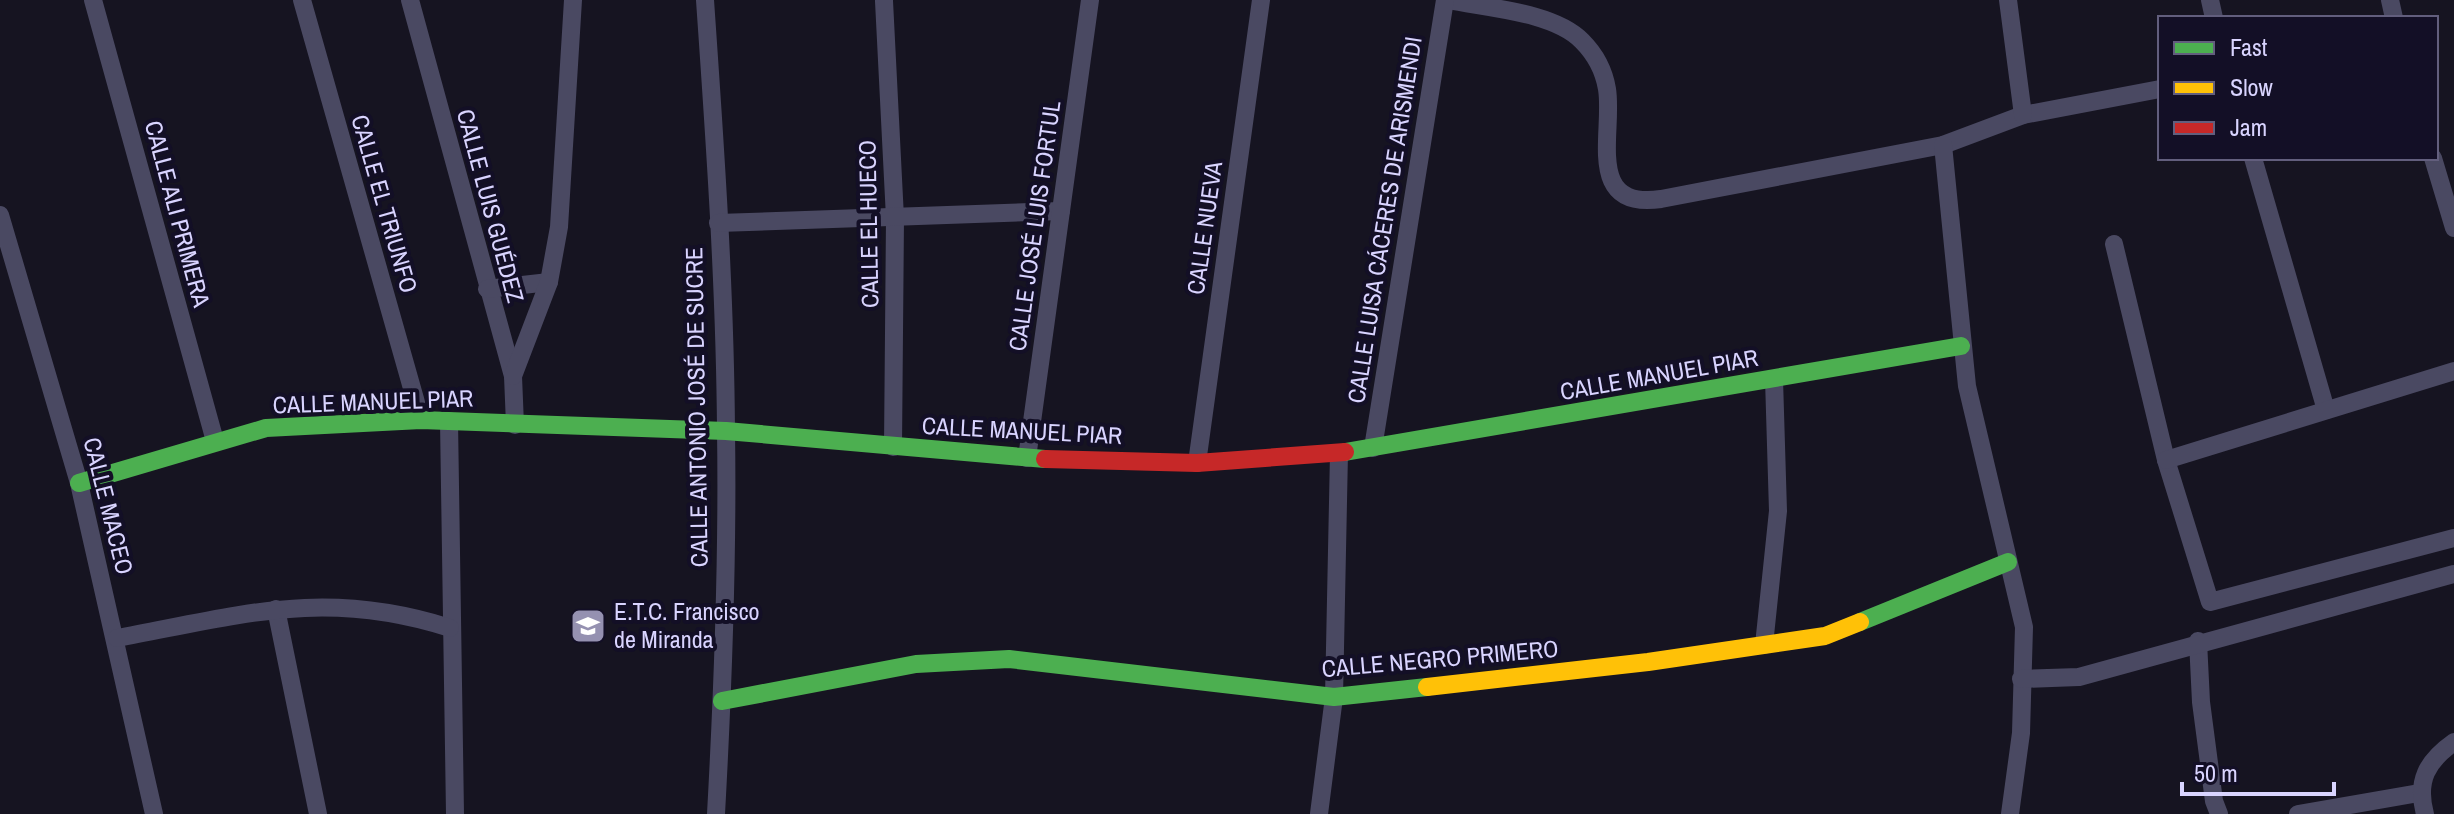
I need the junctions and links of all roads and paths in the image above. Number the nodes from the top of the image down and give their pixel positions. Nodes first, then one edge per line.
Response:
1 (93, 0) edge
2 (302, 0) edge
3 (410, 0) edge
4 (573, 0) edge
5 (705, 0) edge
6 (1090, 0) edge
7 (1261, 0) edge
8 (1447, 0) edge
9 (2008, 0) edge
10 (884, 1) edge
11 (2158, 89) edge
12 (2023, 115) junction
13 (1943, 145) junction
14 (2254, 160) edge
15 (2434, 160) edge
16 (1061, 211) junction
17 (0, 215) edge
18 (895, 218) junction
19 (718, 223) junction
20 (2454, 228) edge
21 (2114, 244) dead end
22 (549, 282) junction
23 (487, 289) junction
24 (1961, 346) junction
25 (2454, 371) edge
26 (513, 376) junction
27 (1774, 379) junction
28 (2326, 410) junction
29 (421, 420) junction
30 (449, 421) junction
31 (515, 425) junction
32 (726, 431) junction
33 (215, 441) junction
34 (893, 447) junction
35 (1373, 448) junction
36 (1339, 453) junction
37 (1027, 458) junction
38 (2166, 460) junction
39 (1197, 463) junction
40 (79, 483) junction
41 (2454, 538) edge
42 (2008, 562) junction
43 (2454, 574) edge
44 (276, 609) junction
45 (450, 628) junction
46 (117, 638) junction
47 (2198, 641) junction
48 (1764, 645) junction
49 (2021, 679) junction
50 (1334, 697) junction
51 (722, 701) junction
52 (2454, 742) edge
53 (2419, 793) junction
54 (2321, 812) edge
55 (154, 814) edge
56 (318, 814) edge
57 (455, 814) edge
58 (716, 814) edge
59 (1319, 814) edge
60 (2010, 814) edge
61 (2219, 814) edge
62 (2298, 814) edge
63 (2425, 814) edge

1 - 33 street, CALLE ALI PRIMERA
2 - 29 street, CALLE EL TRIUNFO
3 - 23 street, CALLE LUIS GUÉDEZ
4 - 22 street
5 - 19 street, CALLE ANTONIO JOSÉ DE SUCRE
6 - 16 street, CALLE JOSÉ LUIS FORTUL
7 - 39 street, CALLE NUEVA
8 - 13 street
8 - 35 street, CALLE LUISA CÁCERES DE ARISMENDI
9 - 12 street
10 - 18 street, CALLE EL HUECO
11 - 12 street
12 - 13 street
13 - 24 street
14 - 28 street
15 - 20 street
16 - 18 street
16 - 37 street, CALLE JOSÉ LUIS FORTUL
17 - 40 street, CALLE MACEO
18 - 19 street
18 - 34 street, CALLE EL HUECO
19 - 32 street, CALLE ANTONIO JOSÉ DE SUCRE
21 - 38 street
22 - 23 street
22 - 26 street
23 - 26 street, CALLE LUIS GUÉDEZ
24 - 27 street, CALLE MANUEL PIAR
24 - 42 street
25 - 28 street
26 - 31 street, CALLE LUIS GUÉDEZ
27 - 35 street, CALLE MANUEL PIAR
27 - 48 street
28 - 38 street
29 - 30 street, CALLE MANUEL PIAR
29 - 33 street, CALLE MANUEL PIAR
30 - 31 street, CALLE MANUEL PIAR
30 - 45 street
31 - 32 street, CALLE MANUEL PIAR
32 - 34 street, CALLE MANUEL PIAR
32 - 51 street, CALLE ANTONIO JOSÉ DE SUCRE
33 - 40 street, CALLE MANUEL PIAR
34 - 37 street, CALLE MANUEL PIAR
35 - 36 street, CALLE MANUEL PIAR
36 - 39 street, CALLE MANUEL PIAR
36 - 50 street
37 - 39 street, CALLE MANUEL PIAR
38 - 41 street
40 - 46 street, CALLE MACEO
42 - 48 street, CALLE NEGRO PRIMERO
42 - 49 street
43 - 47 street
44 - 45 street
44 - 46 street
44 - 56 street
45 - 57 street
46 - 55 street, CALLE MACEO
47 - 49 street
47 - 61 street
48 - 50 street, CALLE NEGRO PRIMERO
49 - 60 street
50 - 51 street, CALLE NEGRO PRIMERO
50 - 59 street
51 - 58 street, CALLE ANTONIO JOSÉ DE SUCRE
52 - 53 street
53 - 54 street
53 - 63 street
54 - 62 street

